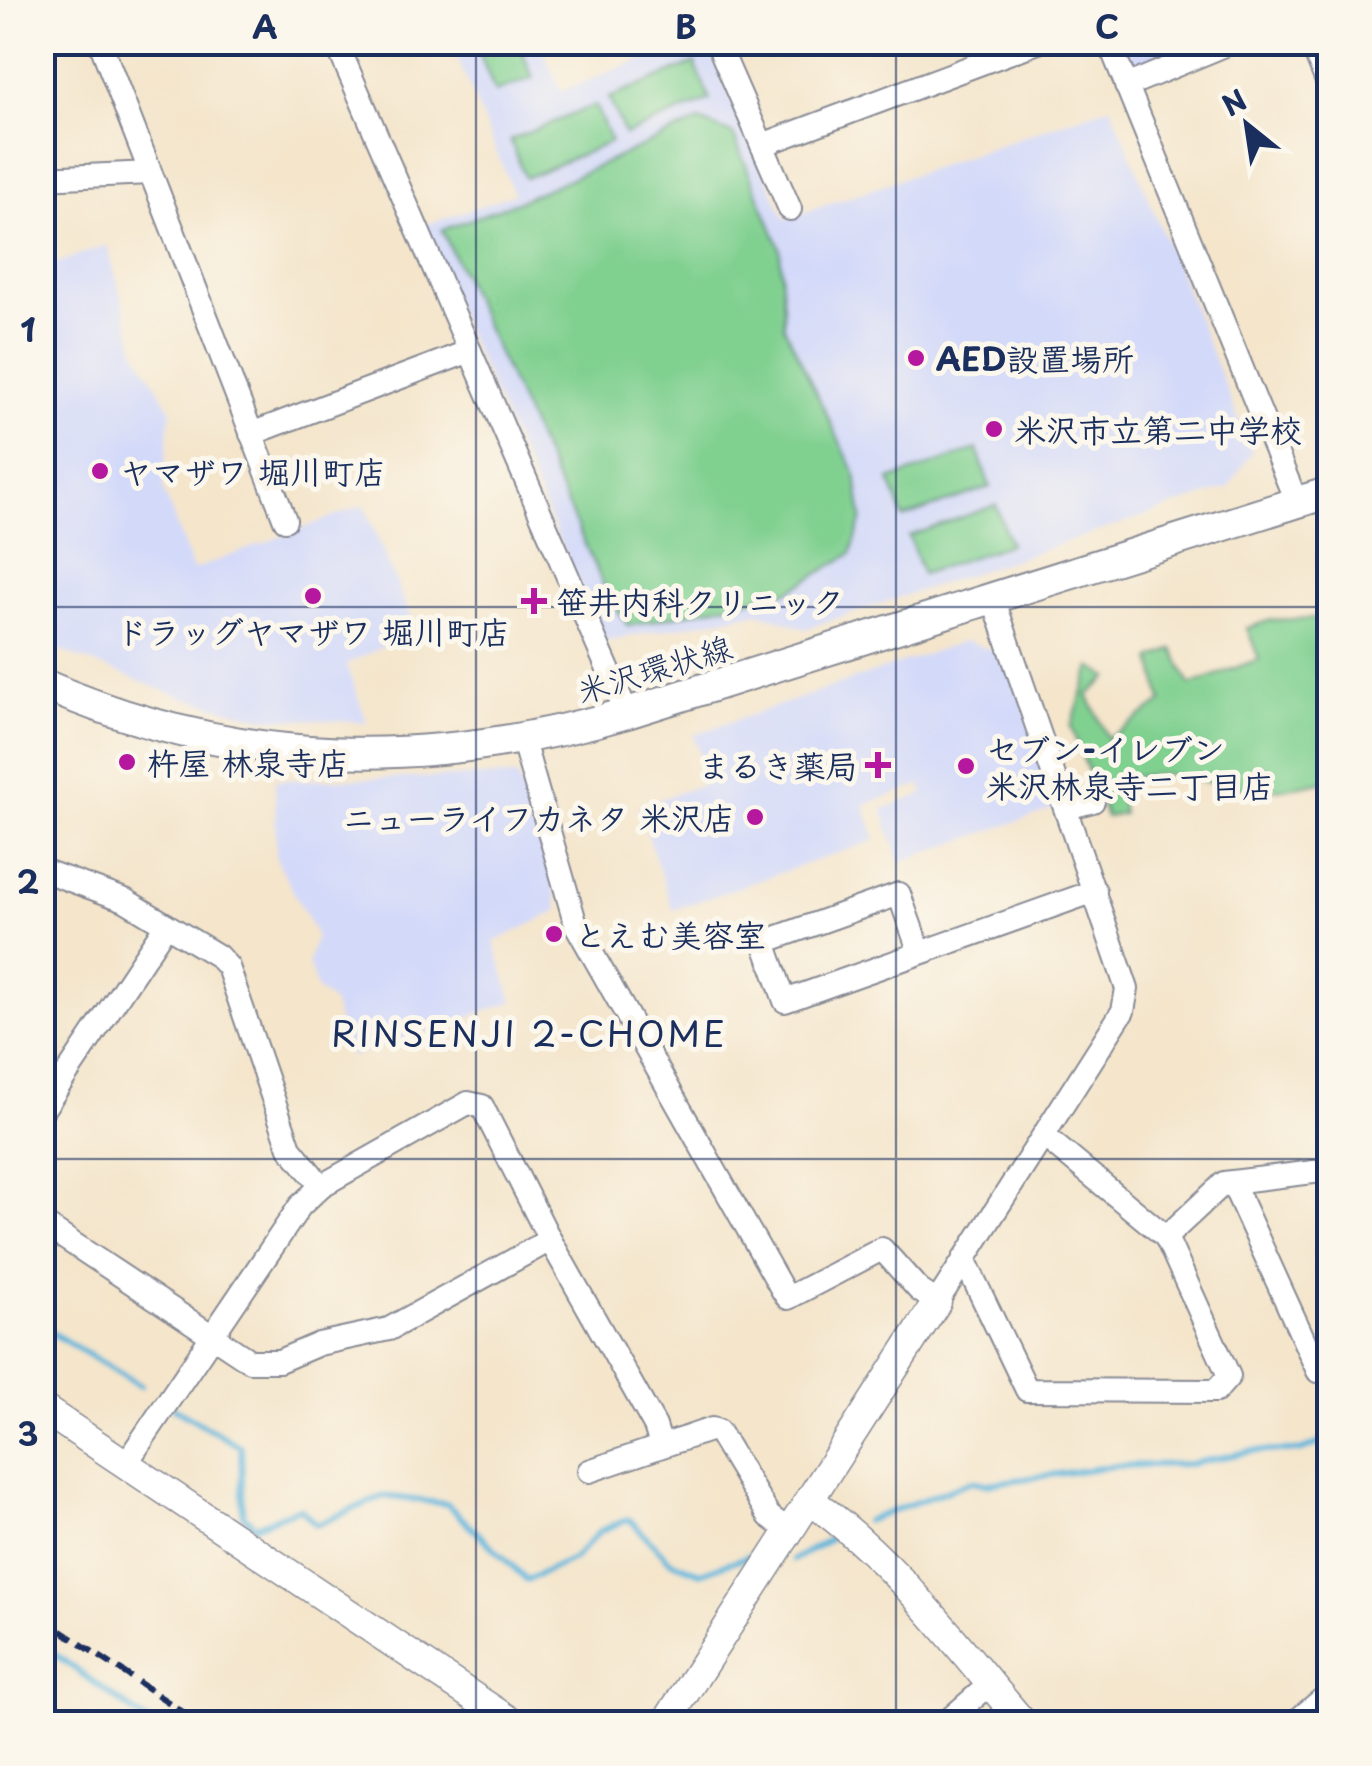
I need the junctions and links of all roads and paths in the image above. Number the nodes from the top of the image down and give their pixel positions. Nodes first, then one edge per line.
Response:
1 (100, 42) edge
2 (336, 42) edge
3 (718, 42) edge
4 (1038, 42) edge
5 (1109, 42) edge
6 (1232, 42) edge
7 (1311, 42) edge
8 (1126, 86) junction
9 (1330, 89) edge
10 (762, 145) junction
11 (150, 173) junction
12 (42, 178) edge
13 (790, 208) dead end
14 (470, 350) junction
15 (251, 434) junction
16 (1330, 492) edge
17 (1296, 501) junction
18 (284, 520) dead end
19 (994, 598) junction
20 (42, 684) edge
21 (628, 714) junction
22 (523, 741) junction
23 (1093, 801) dead end
24 (1066, 808) junction
25 (42, 870) edge
26 (1095, 891) junction
27 (166, 925) junction
28 (920, 953) junction
29 (42, 1110) edge
30 (1044, 1136) junction
31 (1330, 1170) edge
32 (1232, 1182) junction
33 (320, 1186) junction
34 (42, 1223) edge
35 (1166, 1236) junction
36 (550, 1240) junction
37 (964, 1260) junction
38 (936, 1302) junction
39 (210, 1334) junction
40 (1330, 1367) edge
41 (42, 1408) edge
42 (661, 1445) junction
43 (127, 1462) junction
44 (589, 1471) dead end
45 (811, 1502) junction
46 (791, 1532) junction
47 (990, 1684) junction
48 (1330, 1693) edge
49 (514, 1724) edge
50 (665, 1724) edge
51 (944, 1724) edge
52 (1024, 1724) edge
53 (1293, 1724) edge

1 - 11 street
2 - 14 street
3 - 10 street
4 - 10 street
5 - 8 street
6 - 8 street
7 - 9 street
8 - 17 street
10 - 13 street
11 - 12 street
11 - 15 street
14 - 15 street
14 - 21 street
15 - 18 street
16 - 17 main road, 米沢環状線
17 - 19 main road, 米沢環状線
19 - 21 main road, 米沢環状線
19 - 24 street
20 - 22 main road, 米沢環状線
21 - 22 main road, 米沢環状線
22 - 38 street
23 - 24 street
24 - 26 street
25 - 27 street
26 - 28 street
26 - 30 street
27 - 29 street
27 - 33 street
28 - 28 street
30 - 35 street
30 - 37 street
31 - 32 street
32 - 35 street
32 - 40 street
33 - 36 street
33 - 39 street
34 - 39 street
35 - 37 street
36 - 39 street
36 - 42 street
37 - 38 street
38 - 45 street
39 - 43 street
41 - 43 street
42 - 44 street
42 - 46 street
43 - 49 street
45 - 46 street
45 - 47 street
46 - 50 street
47 - 51 street
47 - 52 street
48 - 53 street

